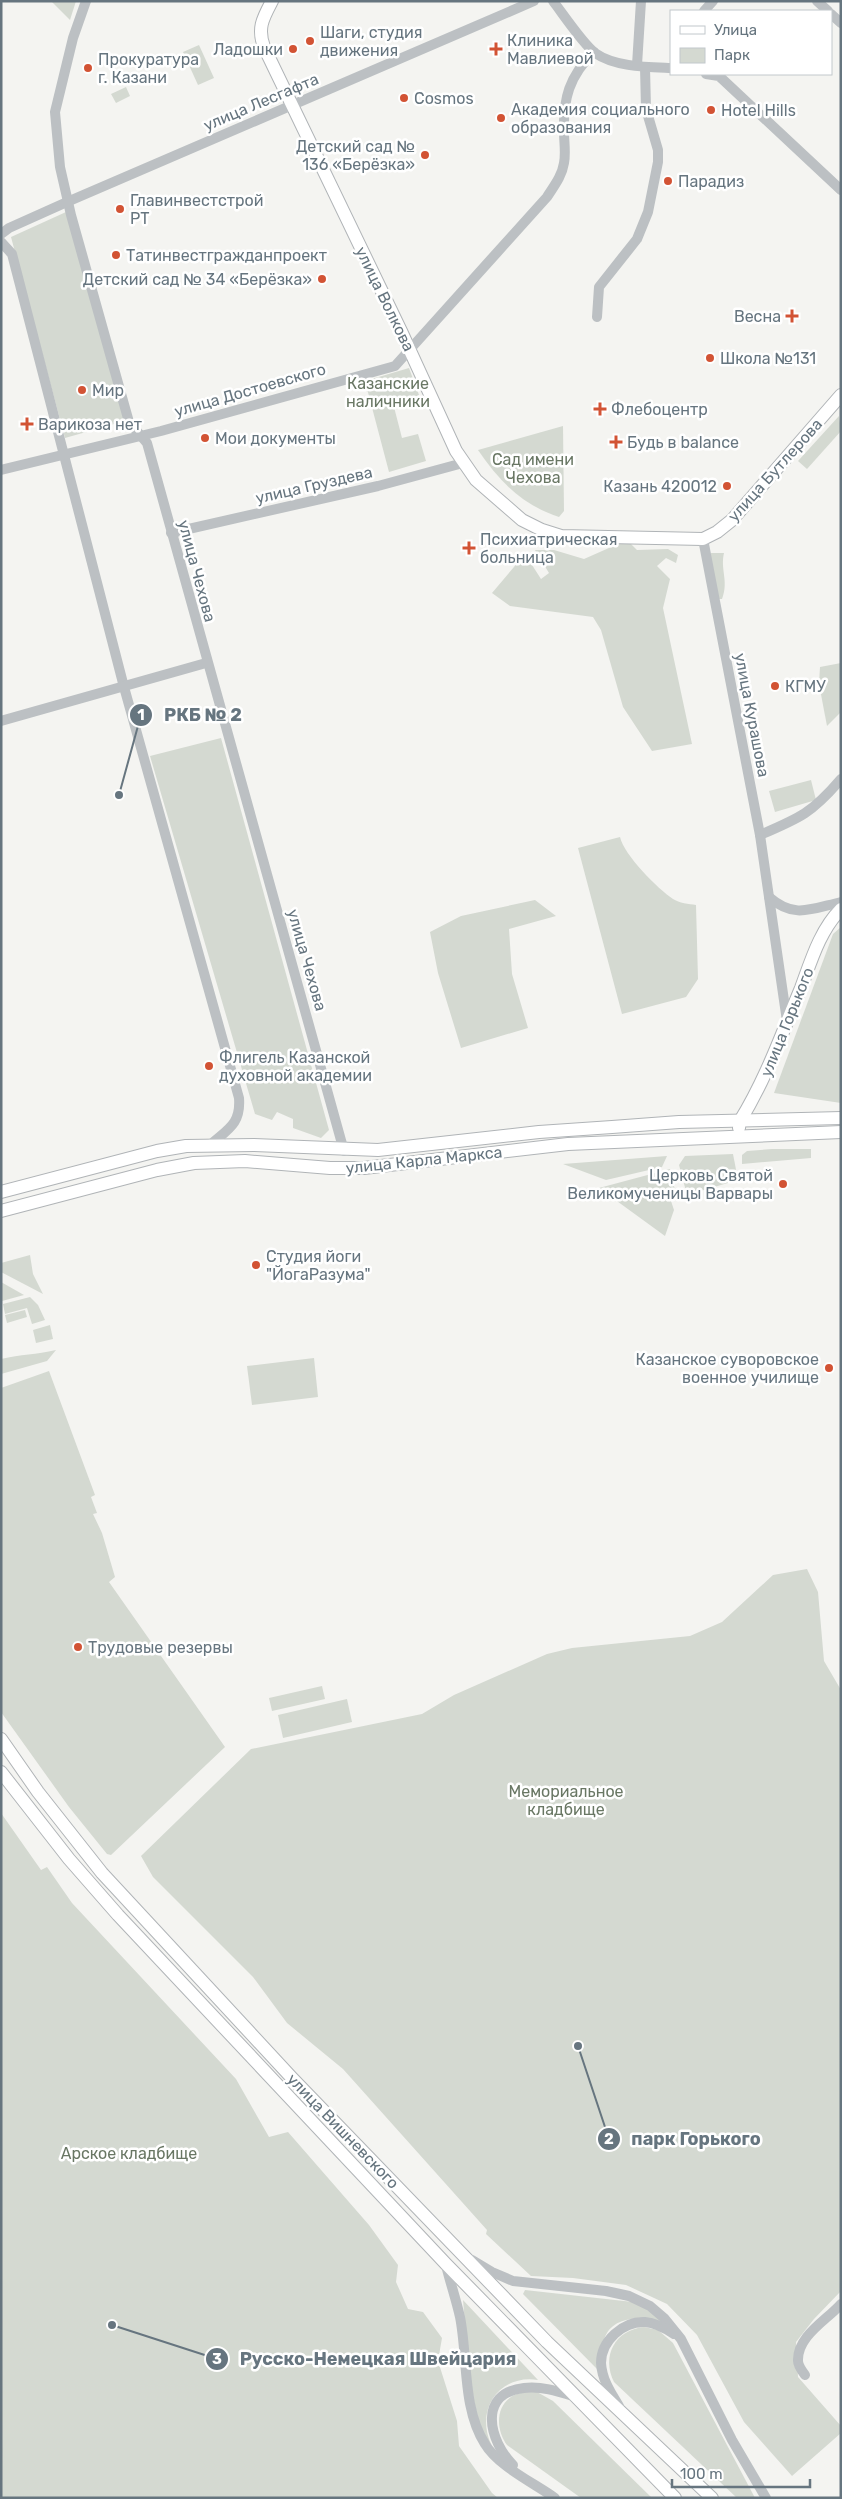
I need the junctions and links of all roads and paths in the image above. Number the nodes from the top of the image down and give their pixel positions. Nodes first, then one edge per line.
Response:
1 (86, 1) edge
2 (272, 1) edge
3 (534, 1) edge
4 (553, 1) edge
5 (641, 1) edge
6 (817, 1) edge
7 (827, 10) edge
8 (594, 52) junction
9 (641, 66) junction
10 (670, 68) edge
11 (712, 75) edge
12 (292, 106) junction
13 (841, 190) edge
14 (67, 202) junction
15 (1, 234) edge
16 (1, 242) edge
17 (597, 317) dead end
18 (410, 350) junction
19 (841, 395) edge
20 (139, 435) junction
21 (62, 455) junction
22 (463, 463) junction
23 (1, 470) edge
24 (171, 533) junction
25 (703, 538) junction
26 (206, 663) junction
27 (124, 687) junction
28 (1, 721) edge
29 (841, 779) edge
30 (760, 835) junction
31 (769, 897) junction
32 (841, 902) edge
33 (841, 909) edge
34 (787, 1021) junction
35 (841, 1118) edge
36 (740, 1121) junction
37 (841, 1132) edge
38 (738, 1138) junction
39 (210, 1145) junction
40 (344, 1150) junction
41 (1, 1192) edge
42 (7, 1210) edge
43 (1, 1739) edge
44 (1, 1772) edge
45 (461, 2253) junction
46 (446, 2264) junction
47 (841, 2304) edge
48 (681, 2339) junction
49 (805, 2375) dead end
50 (574, 2396) junction
51 (626, 2418) junction
52 (528, 2479) junction
53 (555, 2498) edge
54 (675, 2498) edge
55 (712, 2498) edge
56 (766, 2498) edge

1 - 14 street, улица Чехова
2 - 12 main road, улица Волкова
3 - 12 street, улица Лесгафта
4 - 8 street
5 - 9 street
6 - 7 street
8 - 9 street
8 - 18 street, улица Достоевского
9 - 10 street
9 - 17 street
11 - 13 street
12 - 14 street, улица Лесгафта
12 - 18 main road, улица Волкова
14 - 15 street, улица Лесгафта
14 - 20 street, улица Чехова
16 - 21 street
18 - 20 street, улица Достоевского
18 - 22 main road, улица Волкова
19 - 25 main road, улица Бутлерова
20 - 21 street, улица Достоевского
20 - 24 street, улица Чехова
21 - 23 street, улица Достоевского
21 - 27 street
22 - 24 street, улица Груздева
22 - 25 main road, улица Волкова
24 - 26 street, улица Чехова
25 - 30 street, улица Курашова
26 - 27 street
26 - 40 street, улица Чехова
27 - 28 street
27 - 39 street
29 - 30 street
30 - 31 street, улица Курашова
31 - 32 street
31 - 34 street, улица Курашова
33 - 34 main road, улица Горького
34 - 36 main road, улица Горького
35 - 36 main road, улица Карла Маркса
36 - 38 main road, улица Горького
36 - 40 main road, улица Карла Маркса
37 - 38 main road, улица Карла Маркса
38 - 42 main road, улица Карла Маркса
39 - 40 main road, улица Карла Маркса
39 - 41 main road, улица Карла Маркса
43 - 45 main road, улица Вишневского
44 - 46 main road, улица Вишневского
45 - 48 street
45 - 51 main road, улица Вишневского
46 - 50 main road, улица Вишневского
46 - 52 street
47 - 49 street
48 - 51 street
48 - 56 street
50 - 52 street
50 - 54 main road, улица Вишневского
51 - 55 main road, улица Вишневского
52 - 53 street

